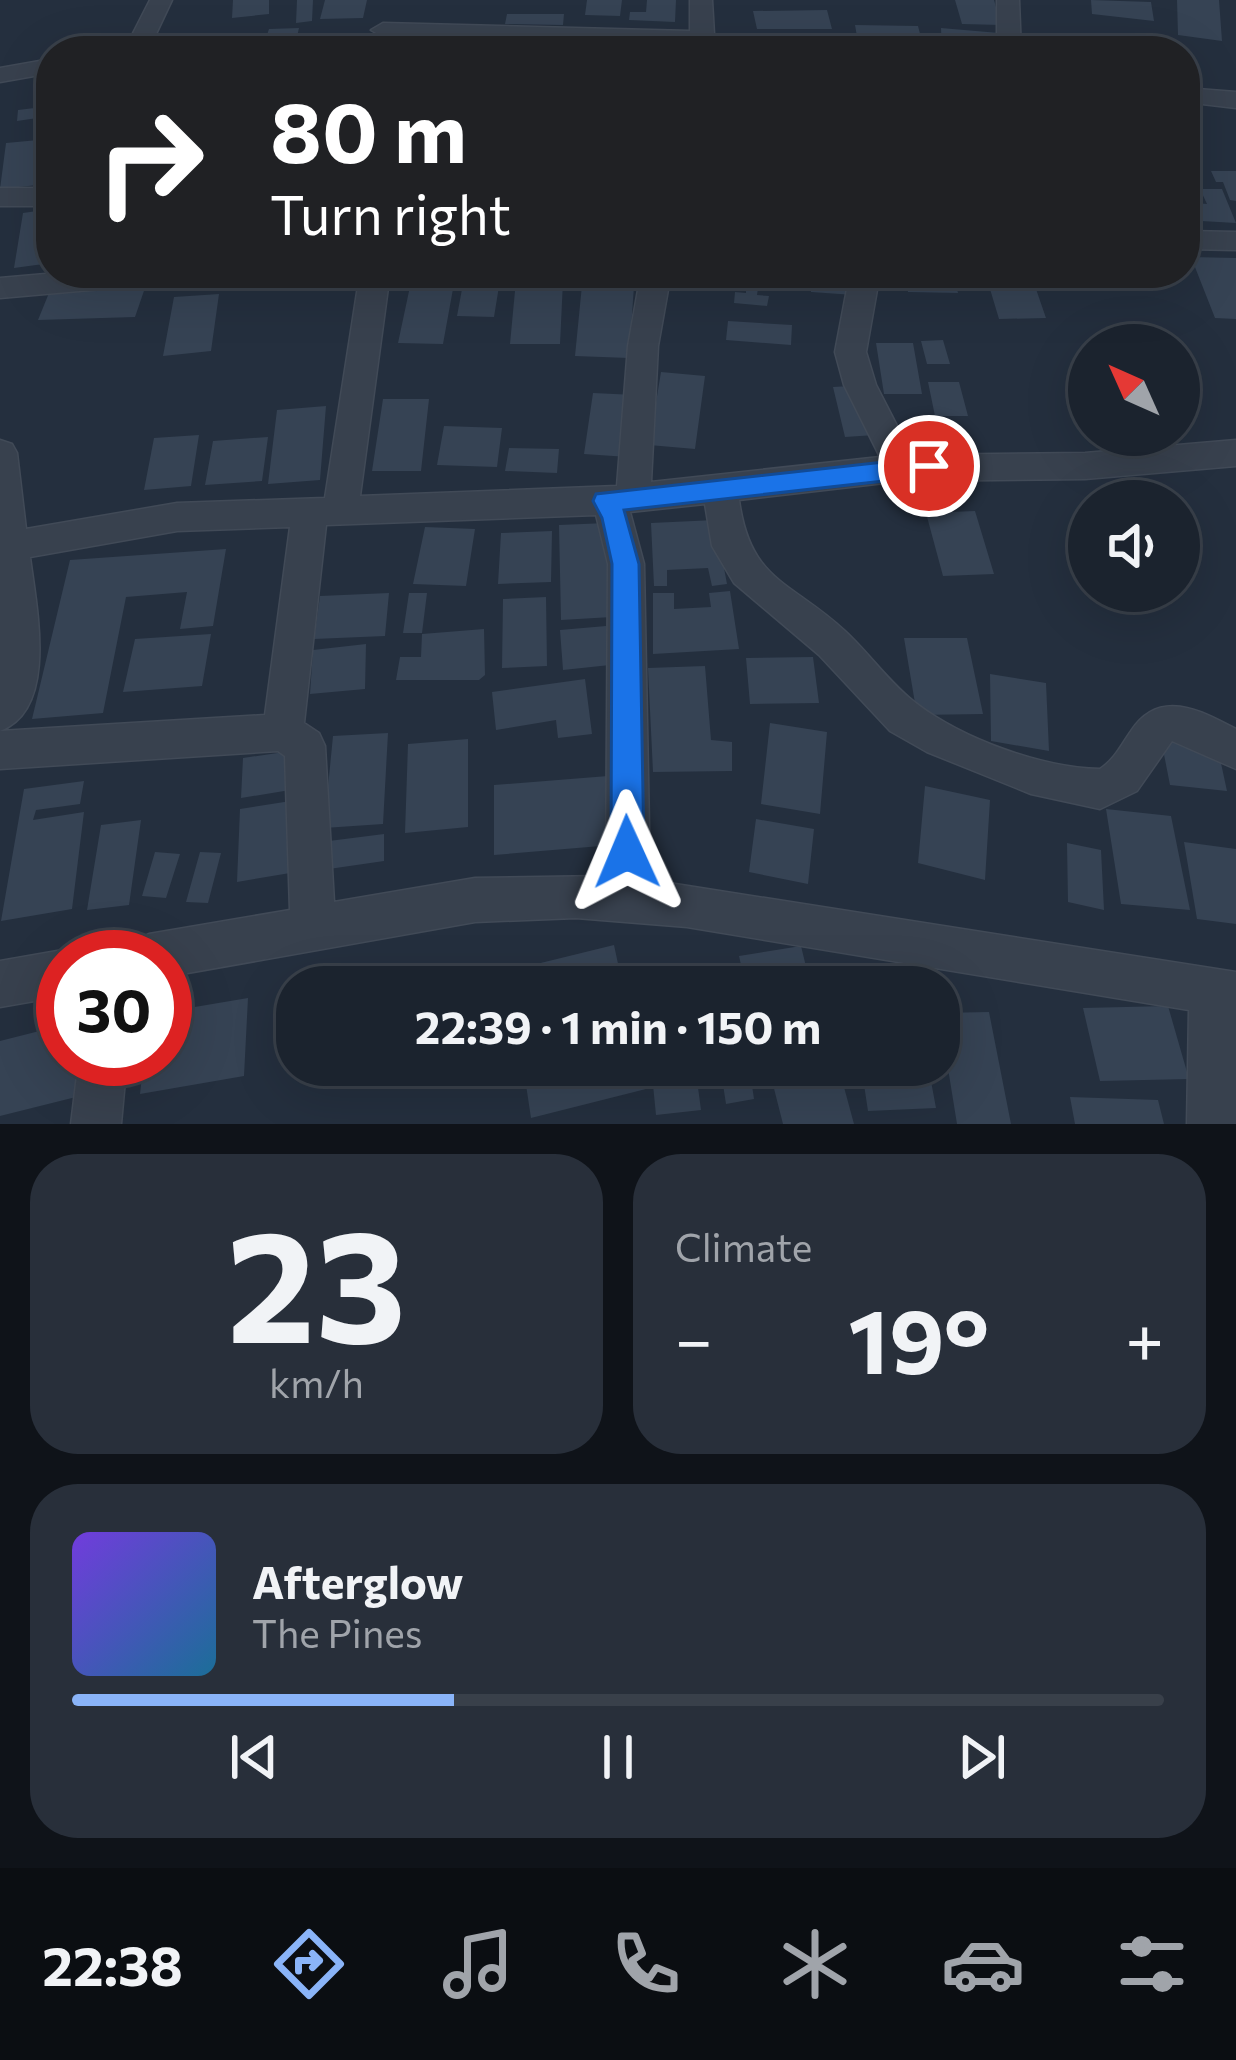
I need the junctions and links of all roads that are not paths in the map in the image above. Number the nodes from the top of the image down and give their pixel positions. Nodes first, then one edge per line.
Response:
1 (161, 0) edge
2 (381, 0) edge
3 (701, 0) edge
4 (1008, 0) edge
5 (143, 36) edge
6 (383, 36) edge
7 (702, 36) edge
8 (1009, 36) edge
9 (36, 69) edge
10 (0, 75) edge
11 (1200, 96) edge
12 (1236, 100) edge
13 (36, 196) edge
14 (0, 197) edge
15 (1200, 240) edge
16 (1236, 241) edge
17 (36, 285) edge
18 (0, 288) edge
19 (372, 288) edge
20 (653, 288) edge
21 (864, 288) edge
22 (0, 453) edge
23 (1236, 454) edge
24 (902, 468) junction
25 (720, 491) junction
26 (620, 500) junction
27 (326, 509) junction
28 (5, 548) edge
29 (0, 713) edge
30 (283, 733) junction
31 (0, 750) edge
32 (1236, 750) edge
33 (628, 898) junction
34 (313, 925) junction
35 (192, 949) edge
36 (36, 978) edge
37 (0, 984) edge
38 (1224, 993) edge
39 (100, 1086) edge
40 (96, 1124) edge
41 (1212, 1124) edge

1 - 5 street
2 - 6 street
3 - 7 street
4 - 8 street
9 - 10 street
11 - 12 street
13 - 14 street
15 - 16 street
17 - 18 street
19 - 27 street
20 - 26 street
21 - 24 street
22 - 28 street
23 - 24 street
24 - 25 street
25 - 26 street
25 - 32 street
26 - 27 street
26 - 33 street
27 - 28 street
27 - 30 street
28 - 29 street
30 - 31 street
30 - 34 street
33 - 34 street
33 - 38 street
34 - 35 street
36 - 37 street
38 - 41 street
39 - 40 street

